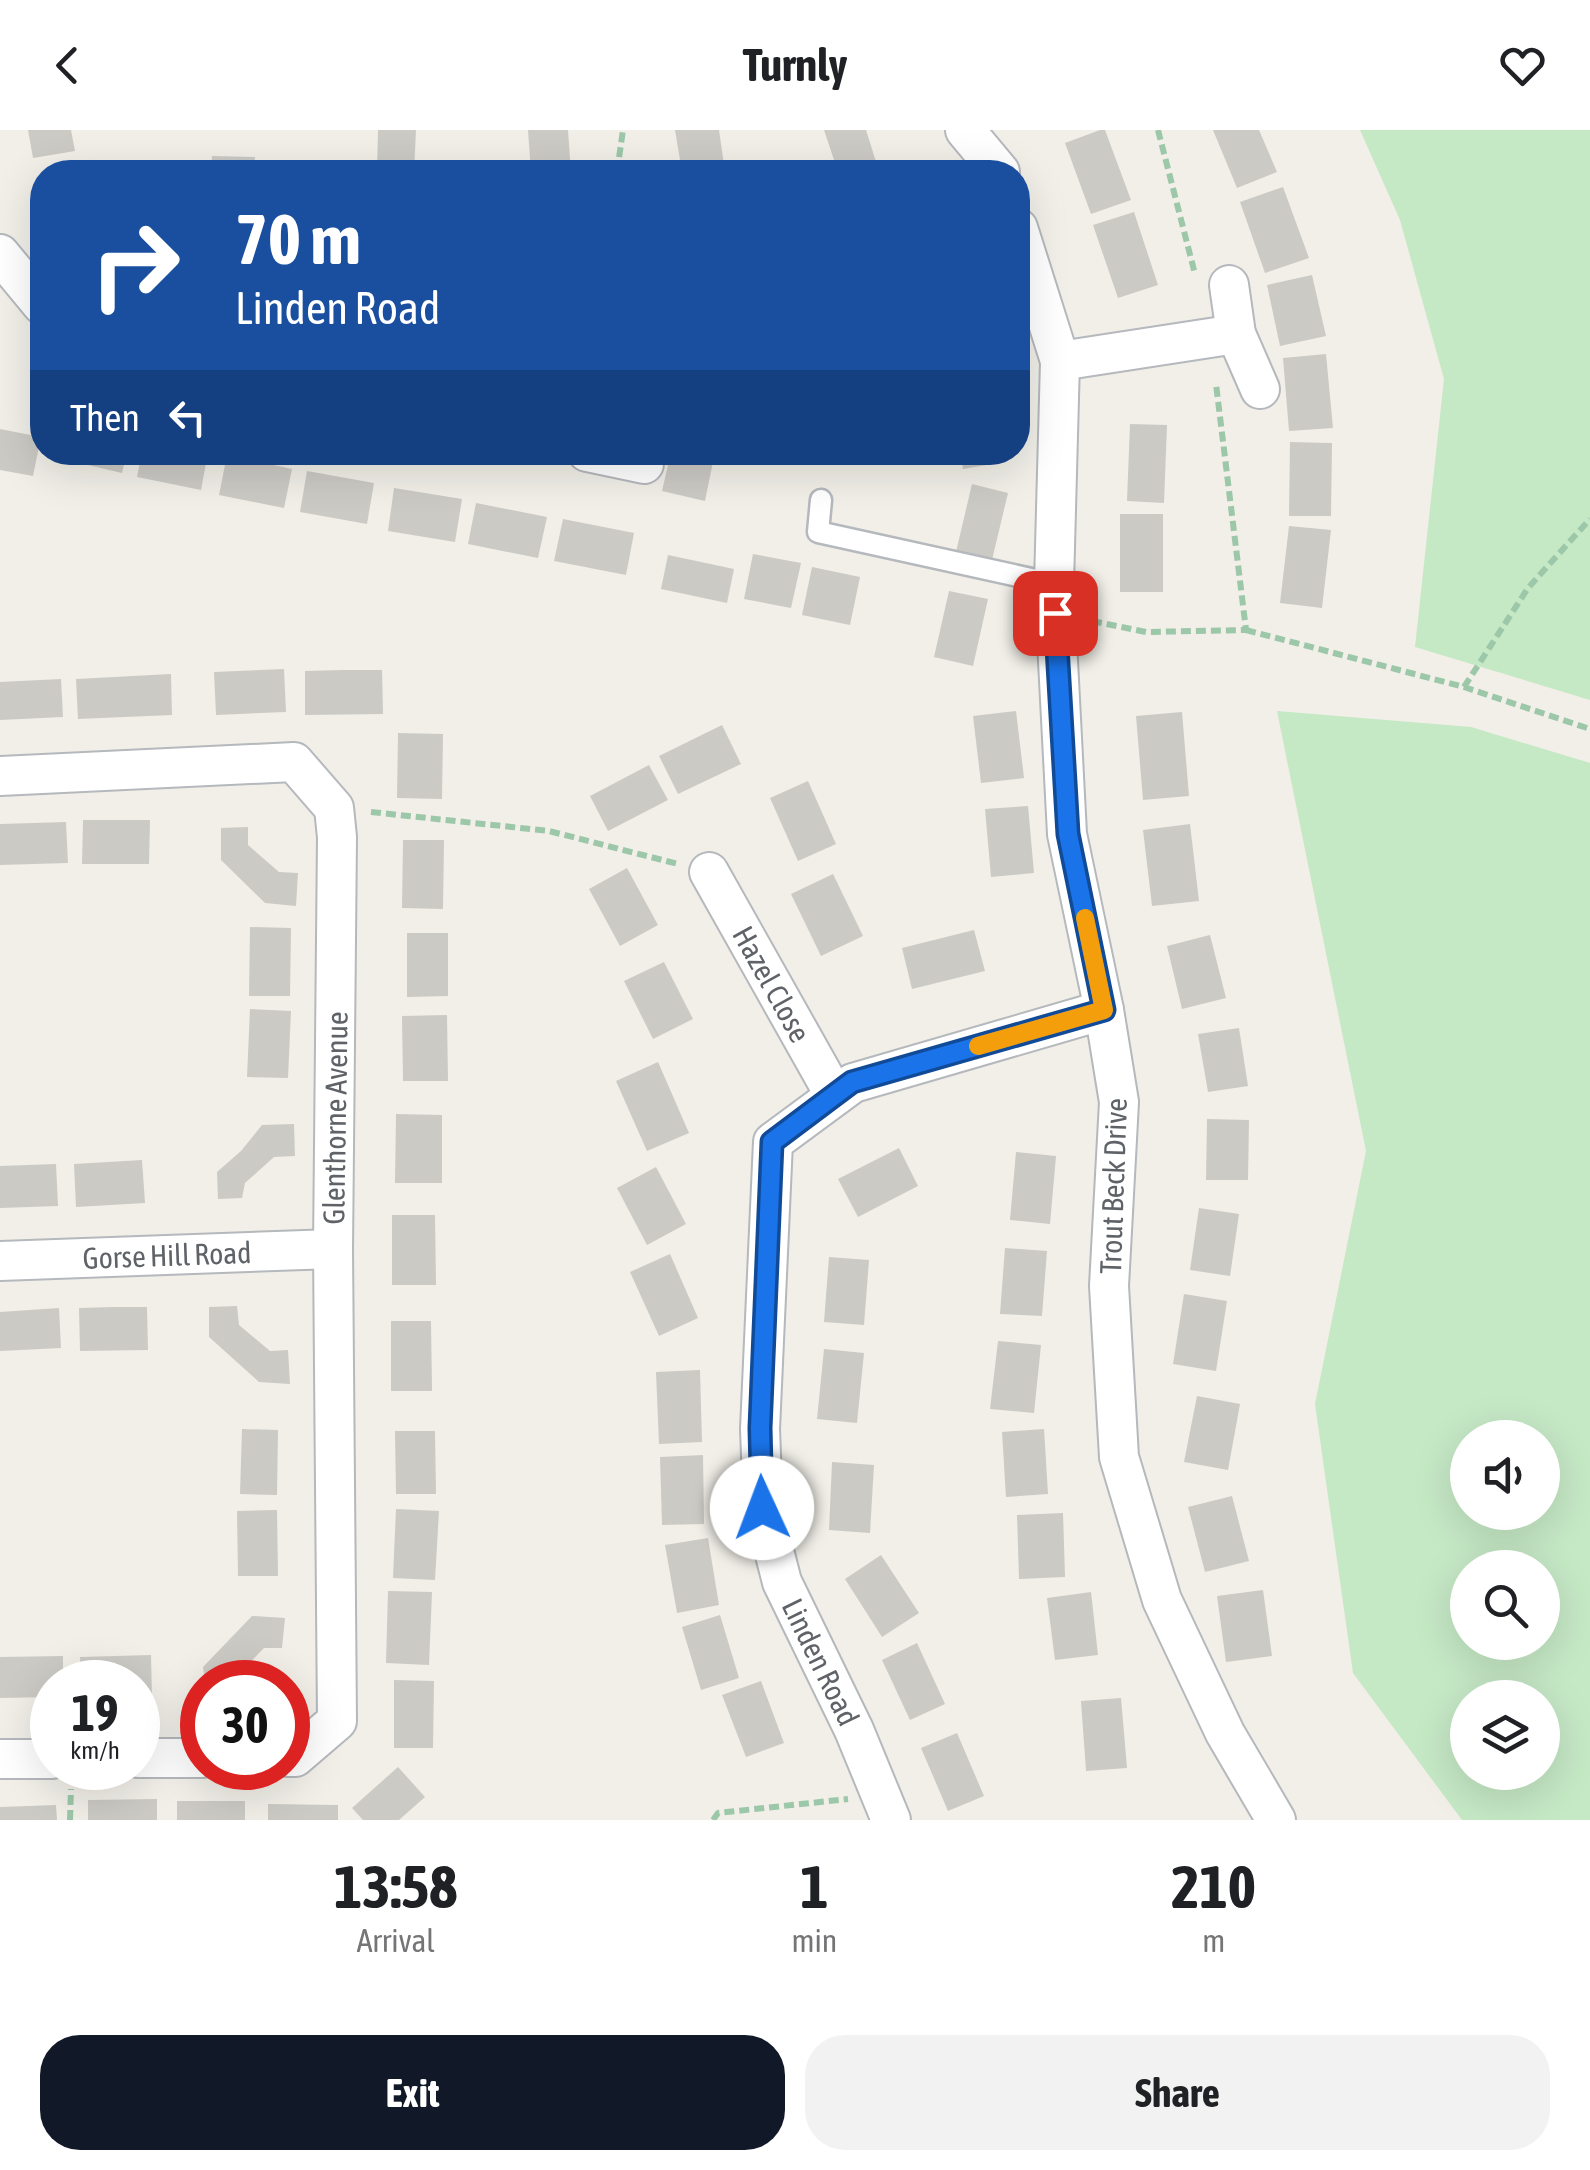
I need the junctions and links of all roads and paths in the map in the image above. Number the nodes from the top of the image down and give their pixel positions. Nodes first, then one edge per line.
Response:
1 (623, 130) edge
2 (965, 130) edge
3 (1158, 130) edge
4 (619, 160) edge
5 (990, 160) edge
6 (0, 254) edge
7 (1030, 266) edge
8 (1213, 284) joint
9 (30, 290) edge
10 (1224, 336) junction
11 (1060, 361) junction
12 (1260, 389) dead end
13 (822, 500) dead end
14 (1590, 519) edge
15 (1054, 598) junction
16 (1246, 630) junction
17 (1464, 687) junction
18 (1590, 729) edge
19 (0, 776) edge
20 (334, 808) junction
21 (709, 872) joint
22 (1104, 1010) junction
23 (835, 1096) junction
24 (333, 1249) junction
25 (0, 1261) edge
26 (310, 1745) edge
27 (0, 1759) edge
28 (30, 1759) edge
29 (886, 1808) edge
30 (713, 1820) edge
31 (1276, 1820) edge

1 - 4 path
2 - 5 street
3 - 8 path
6 - 9 street
7 - 11 street, Trout Beck Drive
8 - 10 street
10 - 11 street
10 - 12 street
10 - 16 path
11 - 15 street, Trout Beck Drive
13 - 15 lane
14 - 17 path
15 - 16 path
15 - 22 street, Trout Beck Drive
16 - 17 path
17 - 18 path
19 - 20 street
20 - 21 path
20 - 24 street, Glenthorne Avenue
21 - 23 street, Hazel Close
22 - 23 street, Linden Road
22 - 31 street, Trout Beck Drive
23 - 29 street, Linden Road
24 - 25 street, Gorse Hill Road
24 - 26 street, Glenthorne Avenue
27 - 28 street
29 - 30 path

